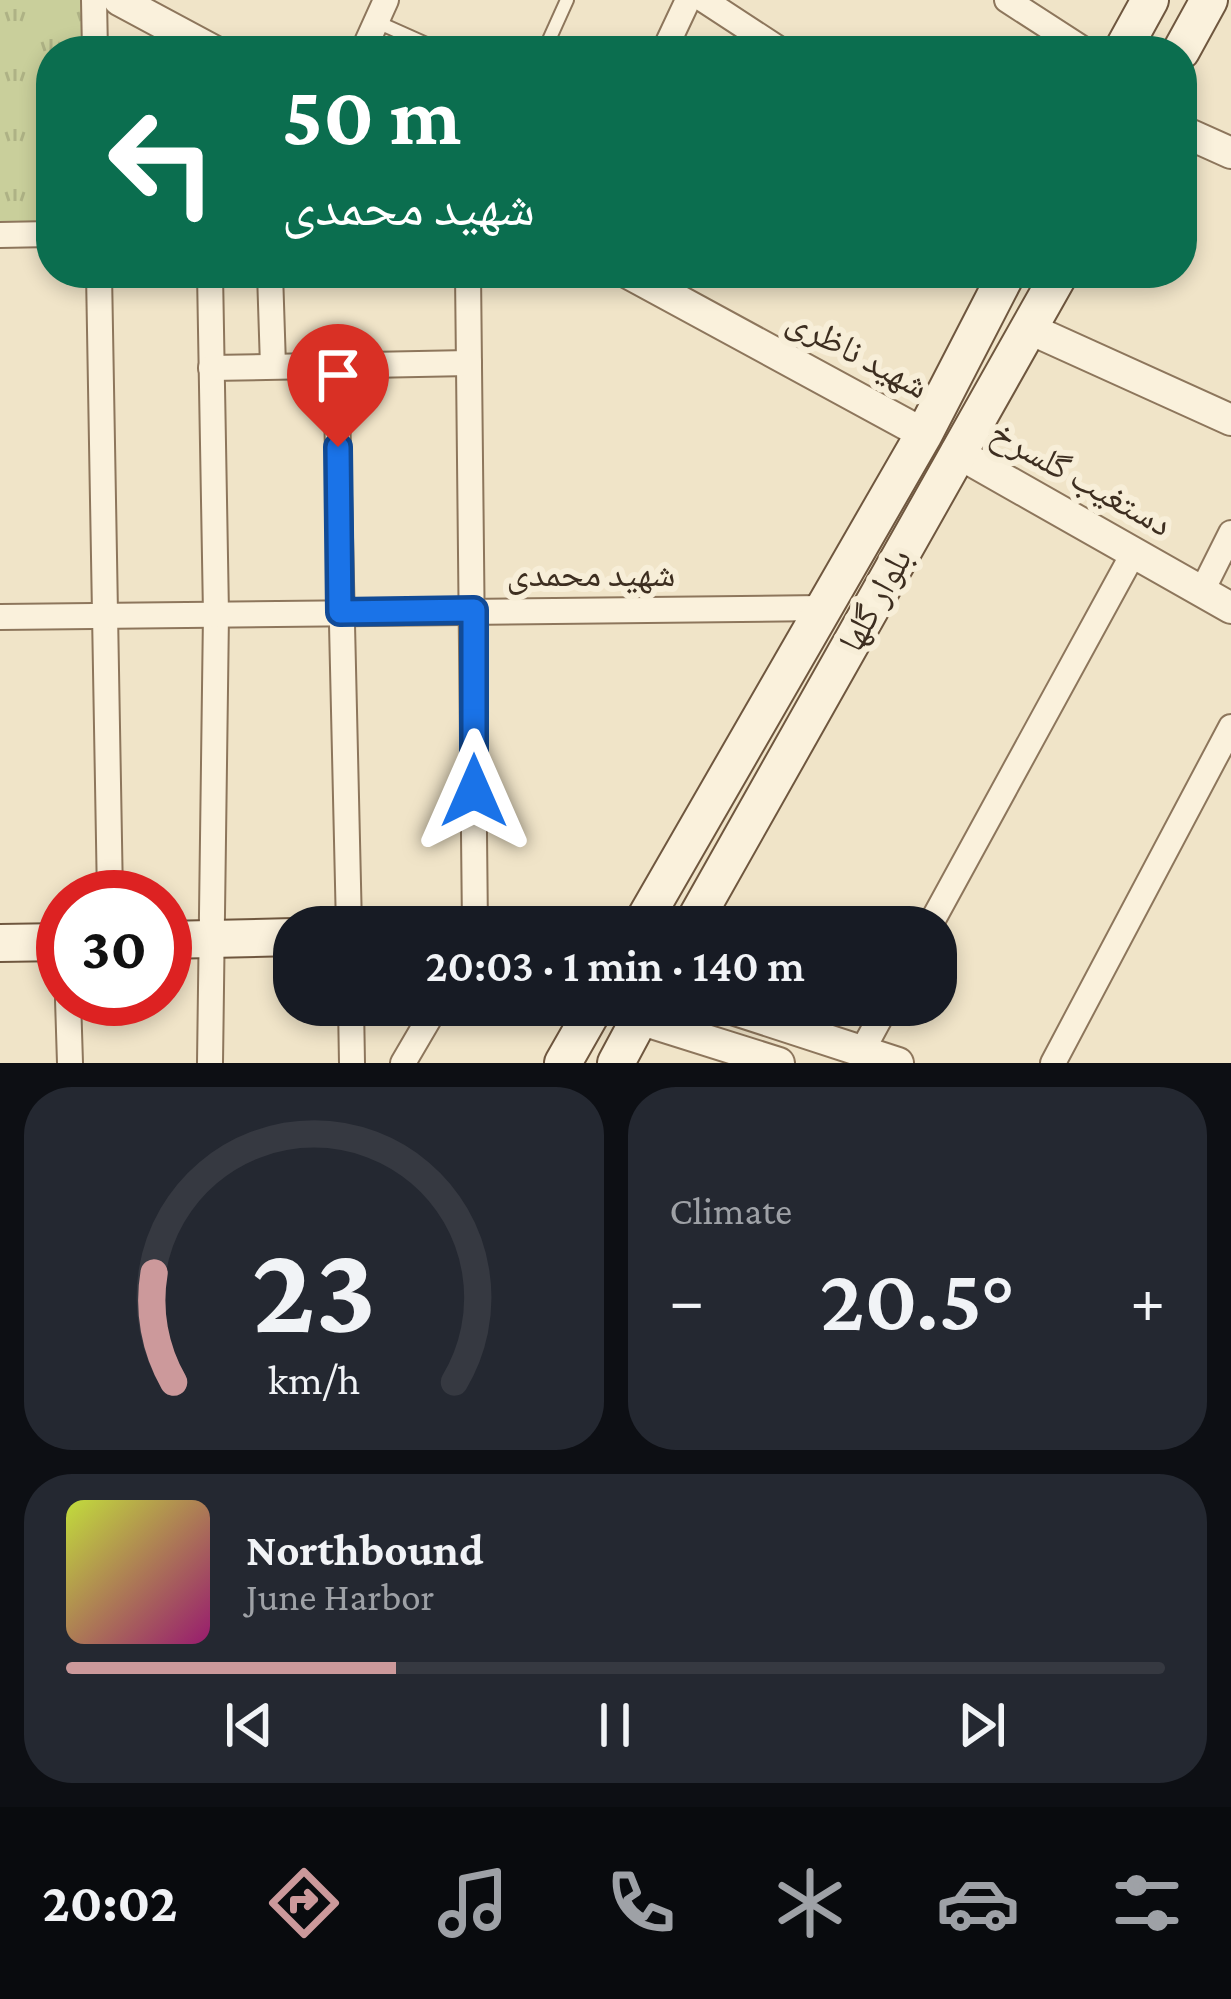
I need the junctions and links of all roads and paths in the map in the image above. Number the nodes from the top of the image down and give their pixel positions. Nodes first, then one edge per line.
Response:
1 (94, 0) edge
2 (119, 0) edge
3 (567, 0) edge
4 (688, 0) edge
5 (704, 0) edge
6 (1007, 0) edge
7 (1150, 0) edge
8 (1209, 0) edge
9 (381, 11) edge
10 (95, 36) edge
11 (186, 36) edge
12 (419, 36) edge
13 (551, 36) edge
14 (671, 36) edge
15 (759, 36) edge
16 (1063, 36) edge
17 (1130, 36) edge
18 (1189, 36) edge
19 (1197, 138) edge
20 (1231, 153) edge
21 (36, 235) edge
22 (0, 236) edge
23 (99, 288) edge
24 (209, 288) edge
25 (270, 288) edge
26 (468, 288) edge
27 (656, 288) edge
28 (1001, 288) edge
29 (1052, 288) edge
30 (1030, 329) junction
31 (469, 363) junction
32 (336, 365) junction
33 (273, 366) junction
34 (211, 368) junction
35 (1231, 420) edge
36 (940, 443) junction
37 (1231, 533) edge
38 (1134, 552) junction
39 (1202, 591) junction
40 (1231, 608) edge
41 (474, 610) junction
42 (340, 612) junction
43 (216, 614) junction
44 (105, 615) junction
45 (0, 617) edge
46 (813, 624) junction
47 (845, 655) junction
48 (1231, 727) edge
49 (722, 781) junction
50 (763, 805) junction
51 (110, 870) edge
52 (348, 906) edge
53 (475, 906) edge
54 (652, 906) edge
55 (703, 906) edge
56 (940, 906) edge
57 (273, 938) edge
58 (192, 939) edge
59 (212, 939) junction
60 (36, 942) edge
61 (0, 943) edge
62 (69, 1026) edge
63 (351, 1026) edge
64 (425, 1026) edge
65 (584, 1026) edge
66 (631, 1026) edge
67 (681, 1026) edge
68 (782, 1026) edge
69 (876, 1026) edge
70 (861, 1053) junction
71 (70, 1063) edge
72 (210, 1063) edge
73 (352, 1063) edge
74 (403, 1063) edge
75 (563, 1063) edge
76 (616, 1063) edge
77 (779, 1063) edge
78 (898, 1063) edge
79 (1053, 1063) edge

1 - 10 street
2 - 11 street
3 - 13 lane
4 - 14 street
5 - 15 street
6 - 16 street
7 - 17 main road
8 - 18 main road
9 - 12 lane
19 - 20 street
21 - 22 street
23 - 44 street
24 - 34 street
25 - 33 street
26 - 31 street
27 - 36 street, شهید ناظری
28 - 36 main road, بلوار گلها
29 - 30 main road, بلوار گلها
30 - 35 street
30 - 36 main road, بلوار گلها
31 - 32 street
31 - 41 street
32 - 33 street
32 - 42 street
33 - 34 street
34 - 43 street
36 - 38 street, دستغیب گلسرخ
36 - 46 main road, بلوار گلها
36 - 47 main road, بلوار گلها
37 - 39 street
38 - 39 street, دستغیب گلسرخ
38 - 56 street
39 - 40 street, دستغیب گلسرخ
41 - 42 street, شهید محمدی
41 - 46 street, شهید محمدی
41 - 53 street
42 - 43 street, شهید محمدی
42 - 52 street
43 - 44 street, شهید محمدی
43 - 59 street
44 - 45 street, شهید محمدی
44 - 51 street
46 - 47 main road
46 - 49 main road, بلوار گلها
47 - 50 main road, بلوار گلها
48 - 79 street
49 - 50 main road
49 - 54 main road, بلوار گلها
50 - 55 main road, بلوار گلها
57 - 59 main road
58 - 59 main road
59 - 72 street
60 - 61 main road
62 - 71 street
63 - 73 street
64 - 74 street
65 - 75 main road
66 - 76 main road
67 - 77 street
68 - 70 street
69 - 70 street
70 - 78 street

